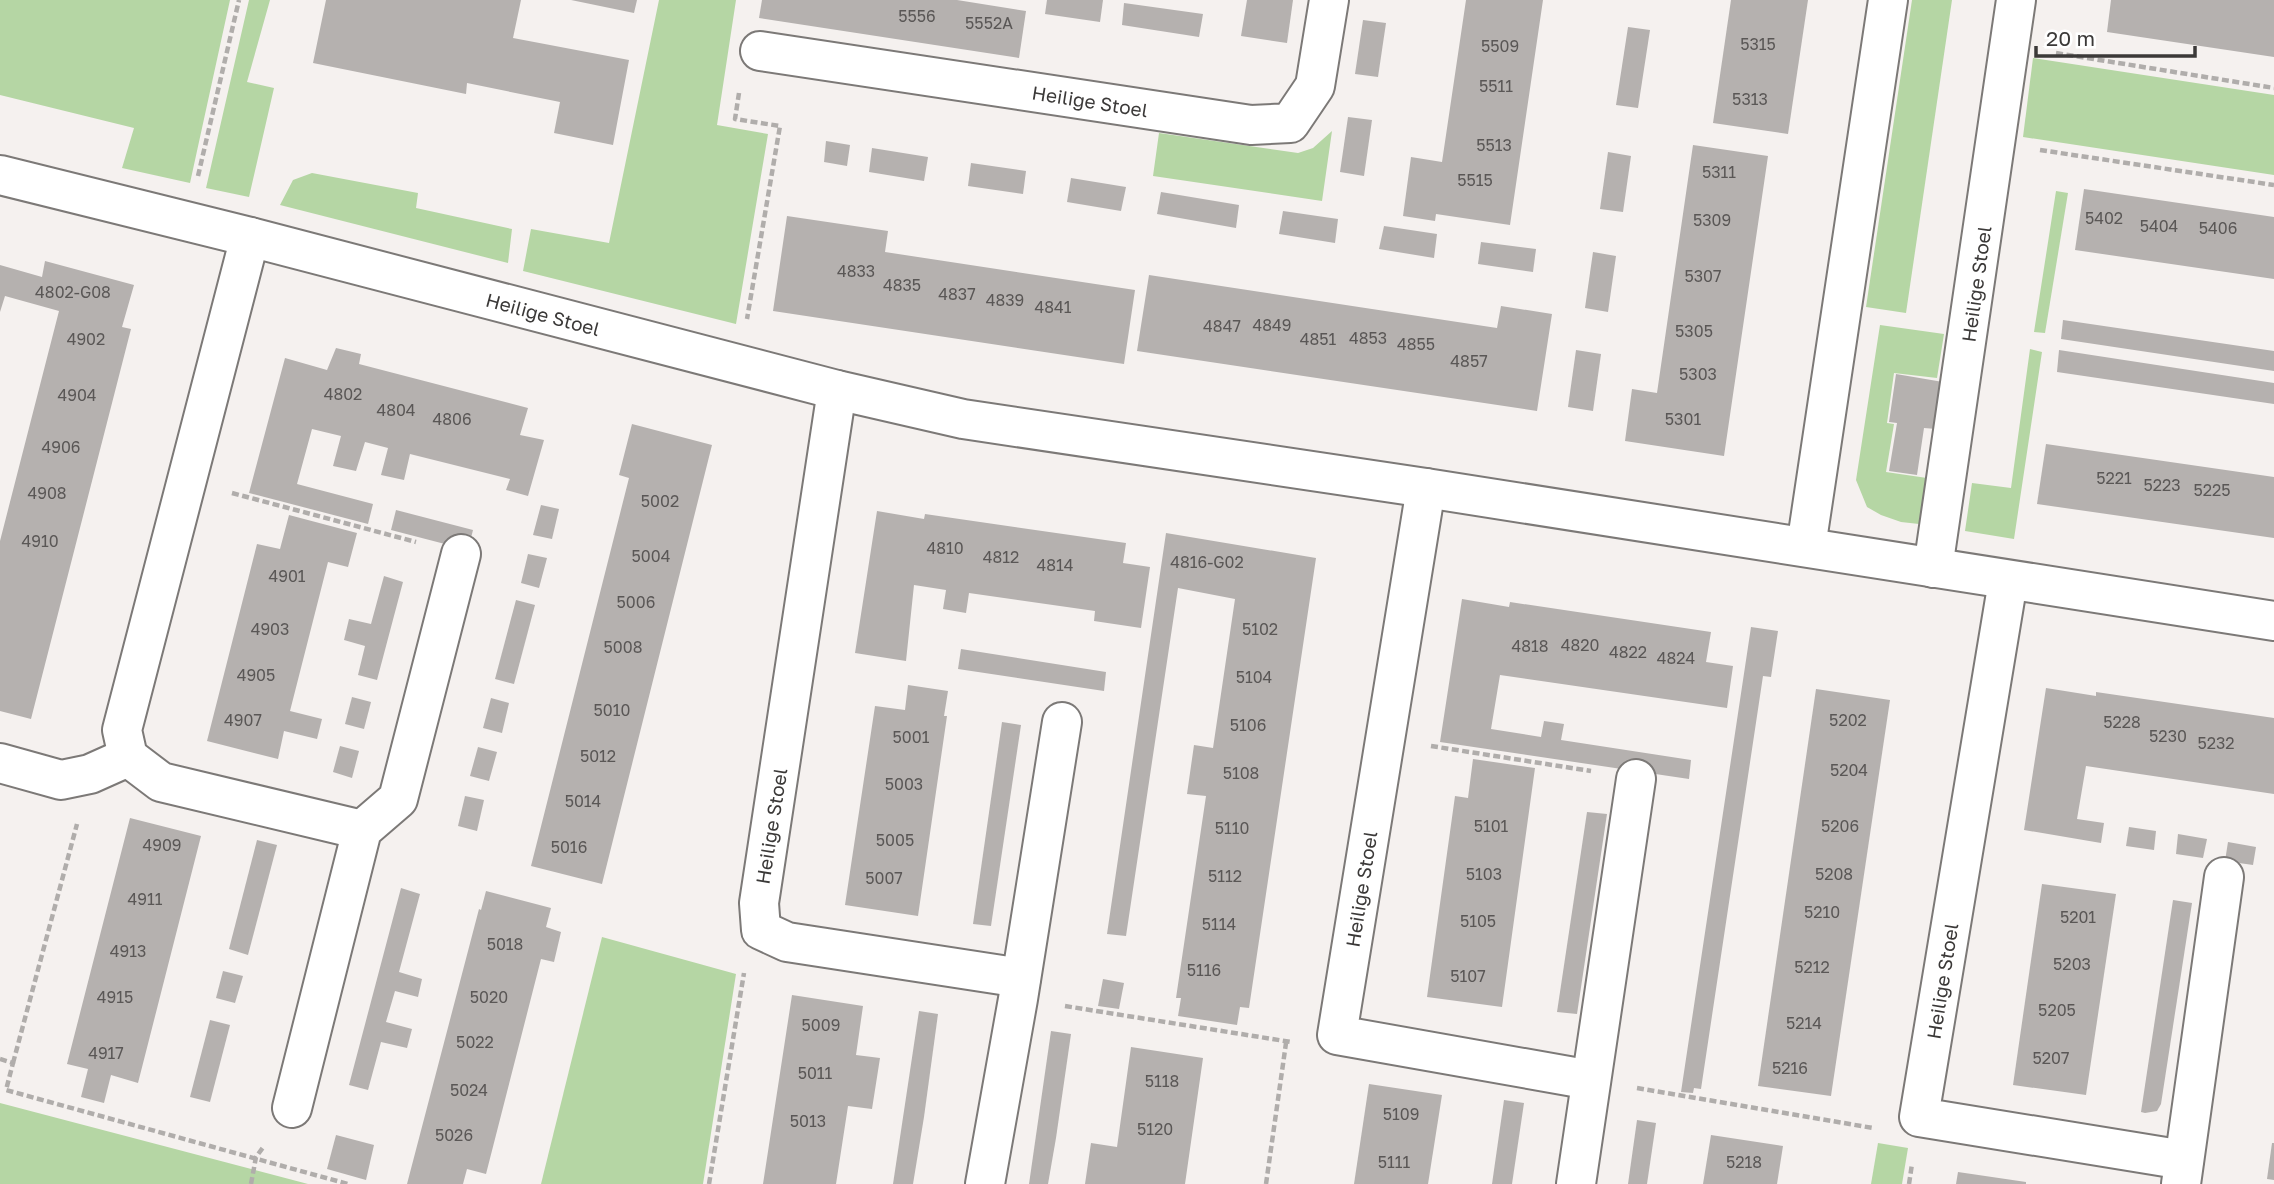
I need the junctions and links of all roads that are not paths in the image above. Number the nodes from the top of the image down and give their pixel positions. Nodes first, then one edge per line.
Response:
1 (1329, 0) edge
2 (1888, 0) edge
3 (2017, 0) edge
4 (760, 51) dead end
5 (0, 175) edge
6 (250, 237) junction
7 (837, 390) junction
8 (1426, 488) junction
9 (1806, 547) junction
10 (461, 554) road end
11 (1934, 568) junction
12 (2008, 581) junction
13 (2274, 621) edge
14 (1062, 722) dead end
15 (128, 757) junction
16 (0, 763) edge
17 (1636, 779) road end
18 (362, 830) junction
19 (2224, 877) dead end
20 (1019, 988) junction
21 (1591, 1080) junction
22 (292, 1108) dead end
23 (2182, 1172) edge
24 (985, 1184) edge
25 (1576, 1184) edge

1 - 4 street, Heilige Stoel
2 - 9 street
3 - 11 street, Heilige Stoel
5 - 6 street, Heilige Stoel
6 - 7 street, Heilige Stoel
6 - 15 street
7 - 8 street, Heilige Stoel
7 - 20 street, Heilige Stoel
8 - 9 street, Heilige Stoel
8 - 21 street, Heilige Stoel
9 - 11 street, Heilige Stoel
10 - 18 street
11 - 12 street, Heilige Stoel
12 - 13 street, Heilige Stoel
12 - 23 street, Heilige Stoel
14 - 20 street
15 - 16 street
15 - 18 street
17 - 21 street
18 - 22 street
19 - 23 street, Heilige Stoel
20 - 24 street
21 - 25 street

